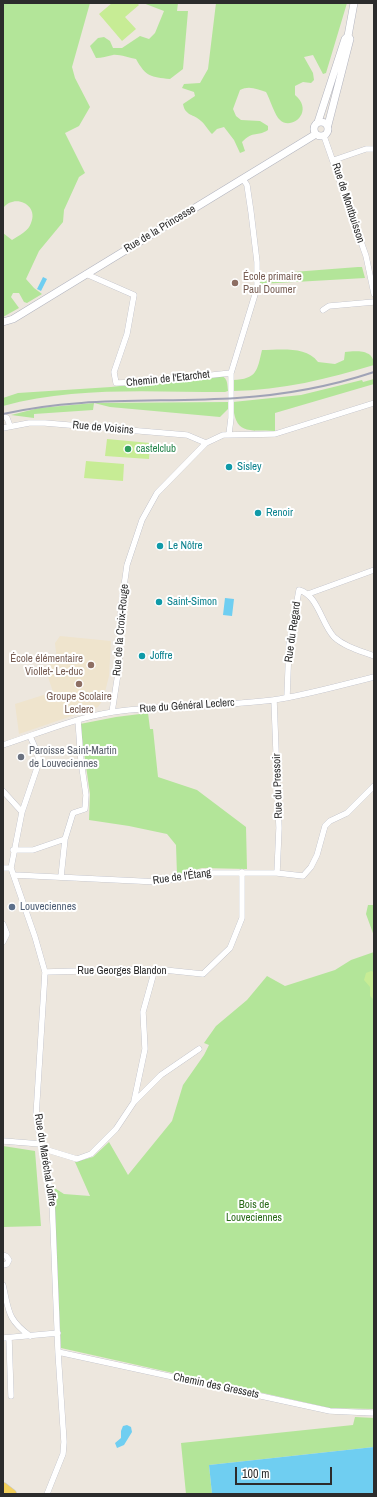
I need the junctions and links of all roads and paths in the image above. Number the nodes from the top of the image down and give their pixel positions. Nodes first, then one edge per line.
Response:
1 (354, 3) edge
2 (348, 36) junction
3 (327, 96) junction
4 (335, 99) junction
5 (318, 122) junction
6 (328, 124) junction
7 (316, 134) junction
8 (324, 136) junction
9 (374, 149) edge
10 (334, 160) junction
11 (243, 179) junction
12 (374, 257) edge
13 (367, 260) junction
14 (86, 274) junction
15 (374, 294) edge
16 (374, 302) edge
17 (323, 310) dead end
18 (3, 322) edge
19 (231, 373) junction
20 (374, 403) edge
21 (3, 416) edge
22 (10, 426) junction
23 (3, 428) edge
24 (229, 434) junction
25 (206, 443) junction
26 (374, 570) edge
27 (308, 594) junction
28 (374, 656) edge
29 (374, 677) edge
30 (287, 697) junction
31 (274, 700) junction
32 (112, 712) junction
33 (78, 720) junction
34 (30, 736) junction
35 (3, 745) edge
36 (374, 786) edge
37 (3, 791) edge
38 (22, 812) junction
39 (65, 839) junction
40 (13, 850) junction
41 (3, 868) edge
42 (11, 868) junction
43 (242, 872) junction
44 (277, 873) junction
45 (14, 874) junction
46 (61, 877) junction
47 (3, 924) edge
48 (3, 942) edge
49 (155, 969) junction
50 (45, 972) junction
51 (199, 1049) dead end
52 (134, 1102) junction
53 (3, 1141) edge
54 (41, 1146) junction
55 (3, 1256) edge
56 (3, 1265) edge
57 (3, 1285) edge
58 (58, 1333) junction
59 (30, 1336) junction
60 (6, 1338) edge
61 (58, 1352) junction
62 (11, 1396) dead end
63 (374, 1413) edge
64 (3, 1487) edge
65 (12, 1494) edge
66 (46, 1494) edge

1 - 2 street
2 - 3 street
2 - 4 street
3 - 4 street
3 - 5 street
4 - 6 street
5 - 6 street
5 - 7 street
6 - 8 street
7 - 8 street
7 - 11 street, Rue de la Princesse
8 - 10 street, Rue de Montbuisson
9 - 10 street
10 - 13 street, Rue de Montbuisson
11 - 14 street, Rue de la Princesse
11 - 19 street
12 - 13 street
13 - 15 street, Rue de Montbuisson
14 - 18 street, Rue de la Princesse
14 - 19 street, Chemin de l'Etarchet
16 - 17 street
19 - 24 street
20 - 24 street, Rue de la Croix-Rouge
21 - 22 street
22 - 23 street, Rue de Voisins
22 - 25 street, Rue de Voisins
24 - 25 street, Rue de la Croix-Rouge
25 - 32 street, Rue de la Croix-Rouge
26 - 27 street
27 - 28 street
27 - 30 street, Rue du Regard
29 - 30 street, Rue du Général Leclerc
30 - 31 street, Rue du Général Leclerc
31 - 32 street, Rue du Général Leclerc
31 - 44 street, Rue du Pressoir
32 - 33 street, Rue du Général Leclerc
33 - 34 street, Rue du Général Leclerc
33 - 39 street
34 - 35 street, Rue du Général Leclerc
34 - 38 street
36 - 44 street, Rue de l'Étang
37 - 38 street
38 - 40 street
39 - 40 street
39 - 46 street
40 - 42 street
41 - 42 street
42 - 45 street, Rue du Maréchal Joffre
43 - 44 street, Rue de l'Étang
43 - 46 street, Rue de l'Étang
43 - 49 street, Rue Georges Blandon
45 - 46 street, Rue de l'Étang
45 - 50 street, Rue du Maréchal Joffre
47 - 48 street
49 - 50 street, Rue Georges Blandon
49 - 52 street
50 - 54 street, Rue du Maréchal Joffre
51 - 52 street
52 - 54 street
53 - 54 street
54 - 58 street, Rue du Maréchal Joffre
55 - 56 street
57 - 59 street
58 - 59 street
58 - 61 street, Rue du Maréchal Joffre
59 - 60 street
60 - 62 street
61 - 63 street, Chemin des Gressets
61 - 66 street, Rue du Maréchal Joffre
64 - 65 main road

